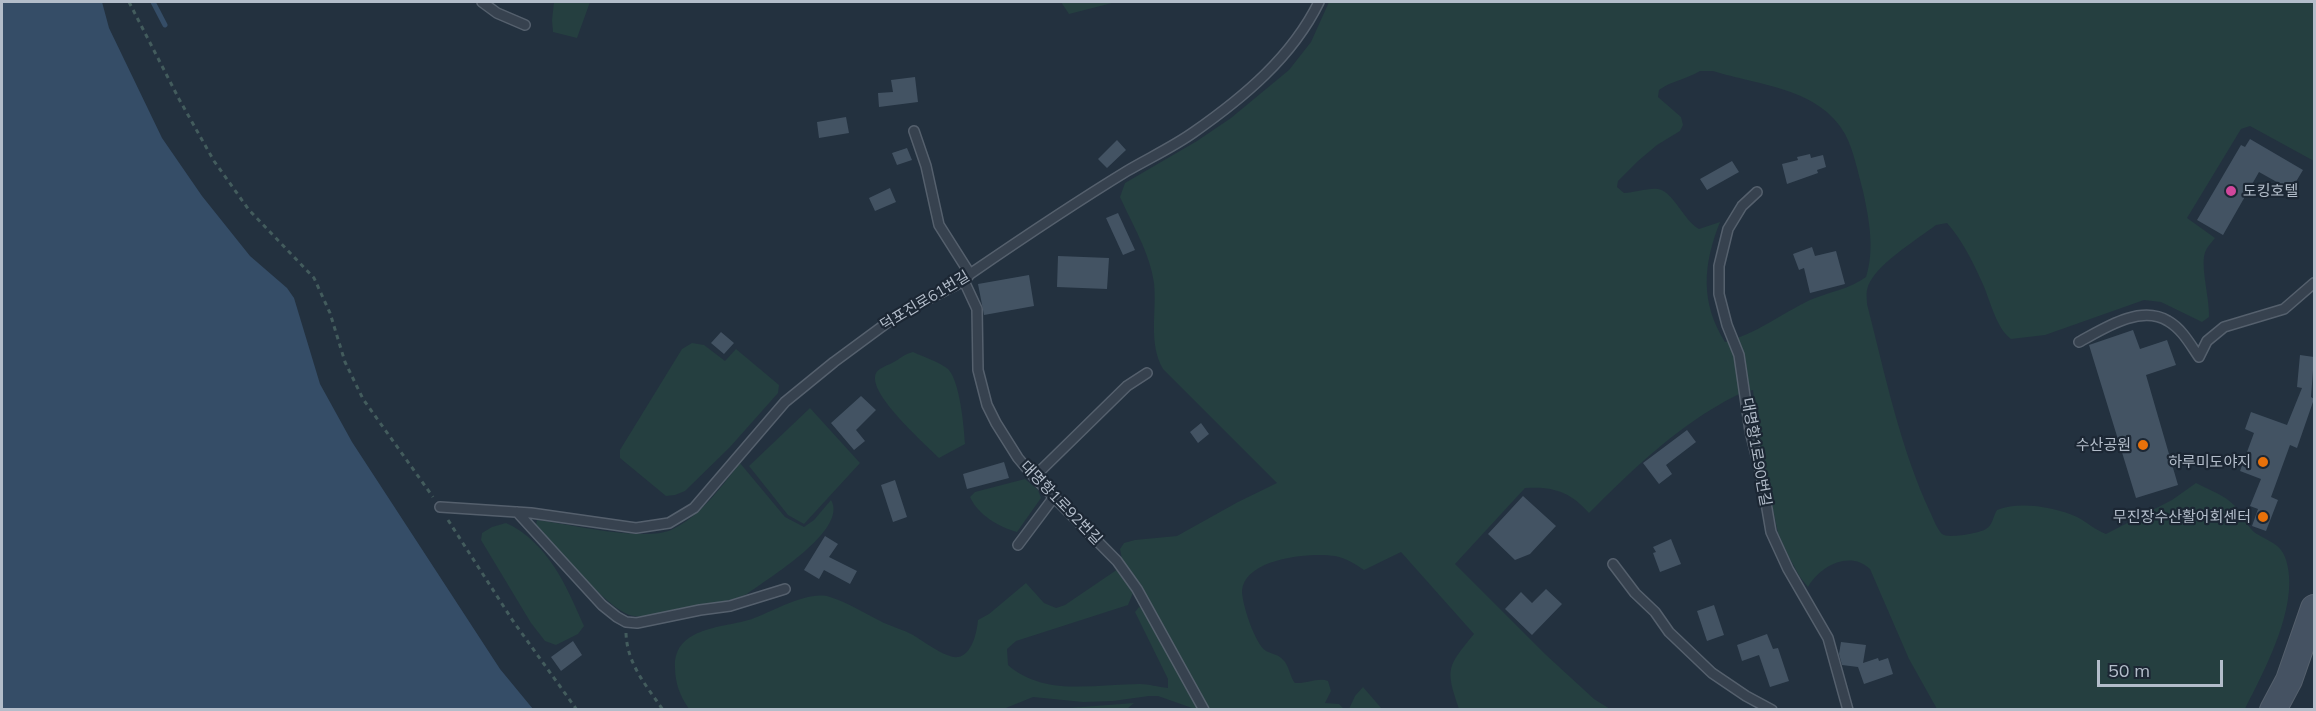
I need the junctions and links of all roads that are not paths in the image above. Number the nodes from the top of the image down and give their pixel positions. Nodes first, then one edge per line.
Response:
1 (482, 2) edge
2 (1319, 2) edge
3 (525, 25) dead end
4 (914, 131) dead end
5 (1757, 192) dead end
6 (967, 277) junction
7 (2314, 283) edge
8 (2079, 342) dead end
9 (1147, 373) dead end
10 (1034, 477) junction
11 (1054, 498) junction
12 (440, 507) road end
13 (517, 512) junction
14 (1018, 545) dead end
15 (1613, 564) dead end
16 (785, 589) dead end
17 (2314, 608) edge
18 (1204, 710) edge
19 (1773, 710) edge
20 (1848, 710) edge
21 (2273, 710) edge

1 - 3 lane
2 - 6 lane, 덕포진로61번길
4 - 6 lane, 대명항1로92번길
5 - 20 lane, 대명항1로90번길
6 - 10 lane, 대명항1로92번길
6 - 13 lane, 덕포진로61번길
7 - 8 lane
9 - 10 lane
10 - 11 lane, 대명항1로92번길
11 - 14 lane
11 - 18 lane, 대명항1로92번길
12 - 13 lane, 덕포진로61번길
13 - 16 lane
15 - 19 lane
17 - 21 street

